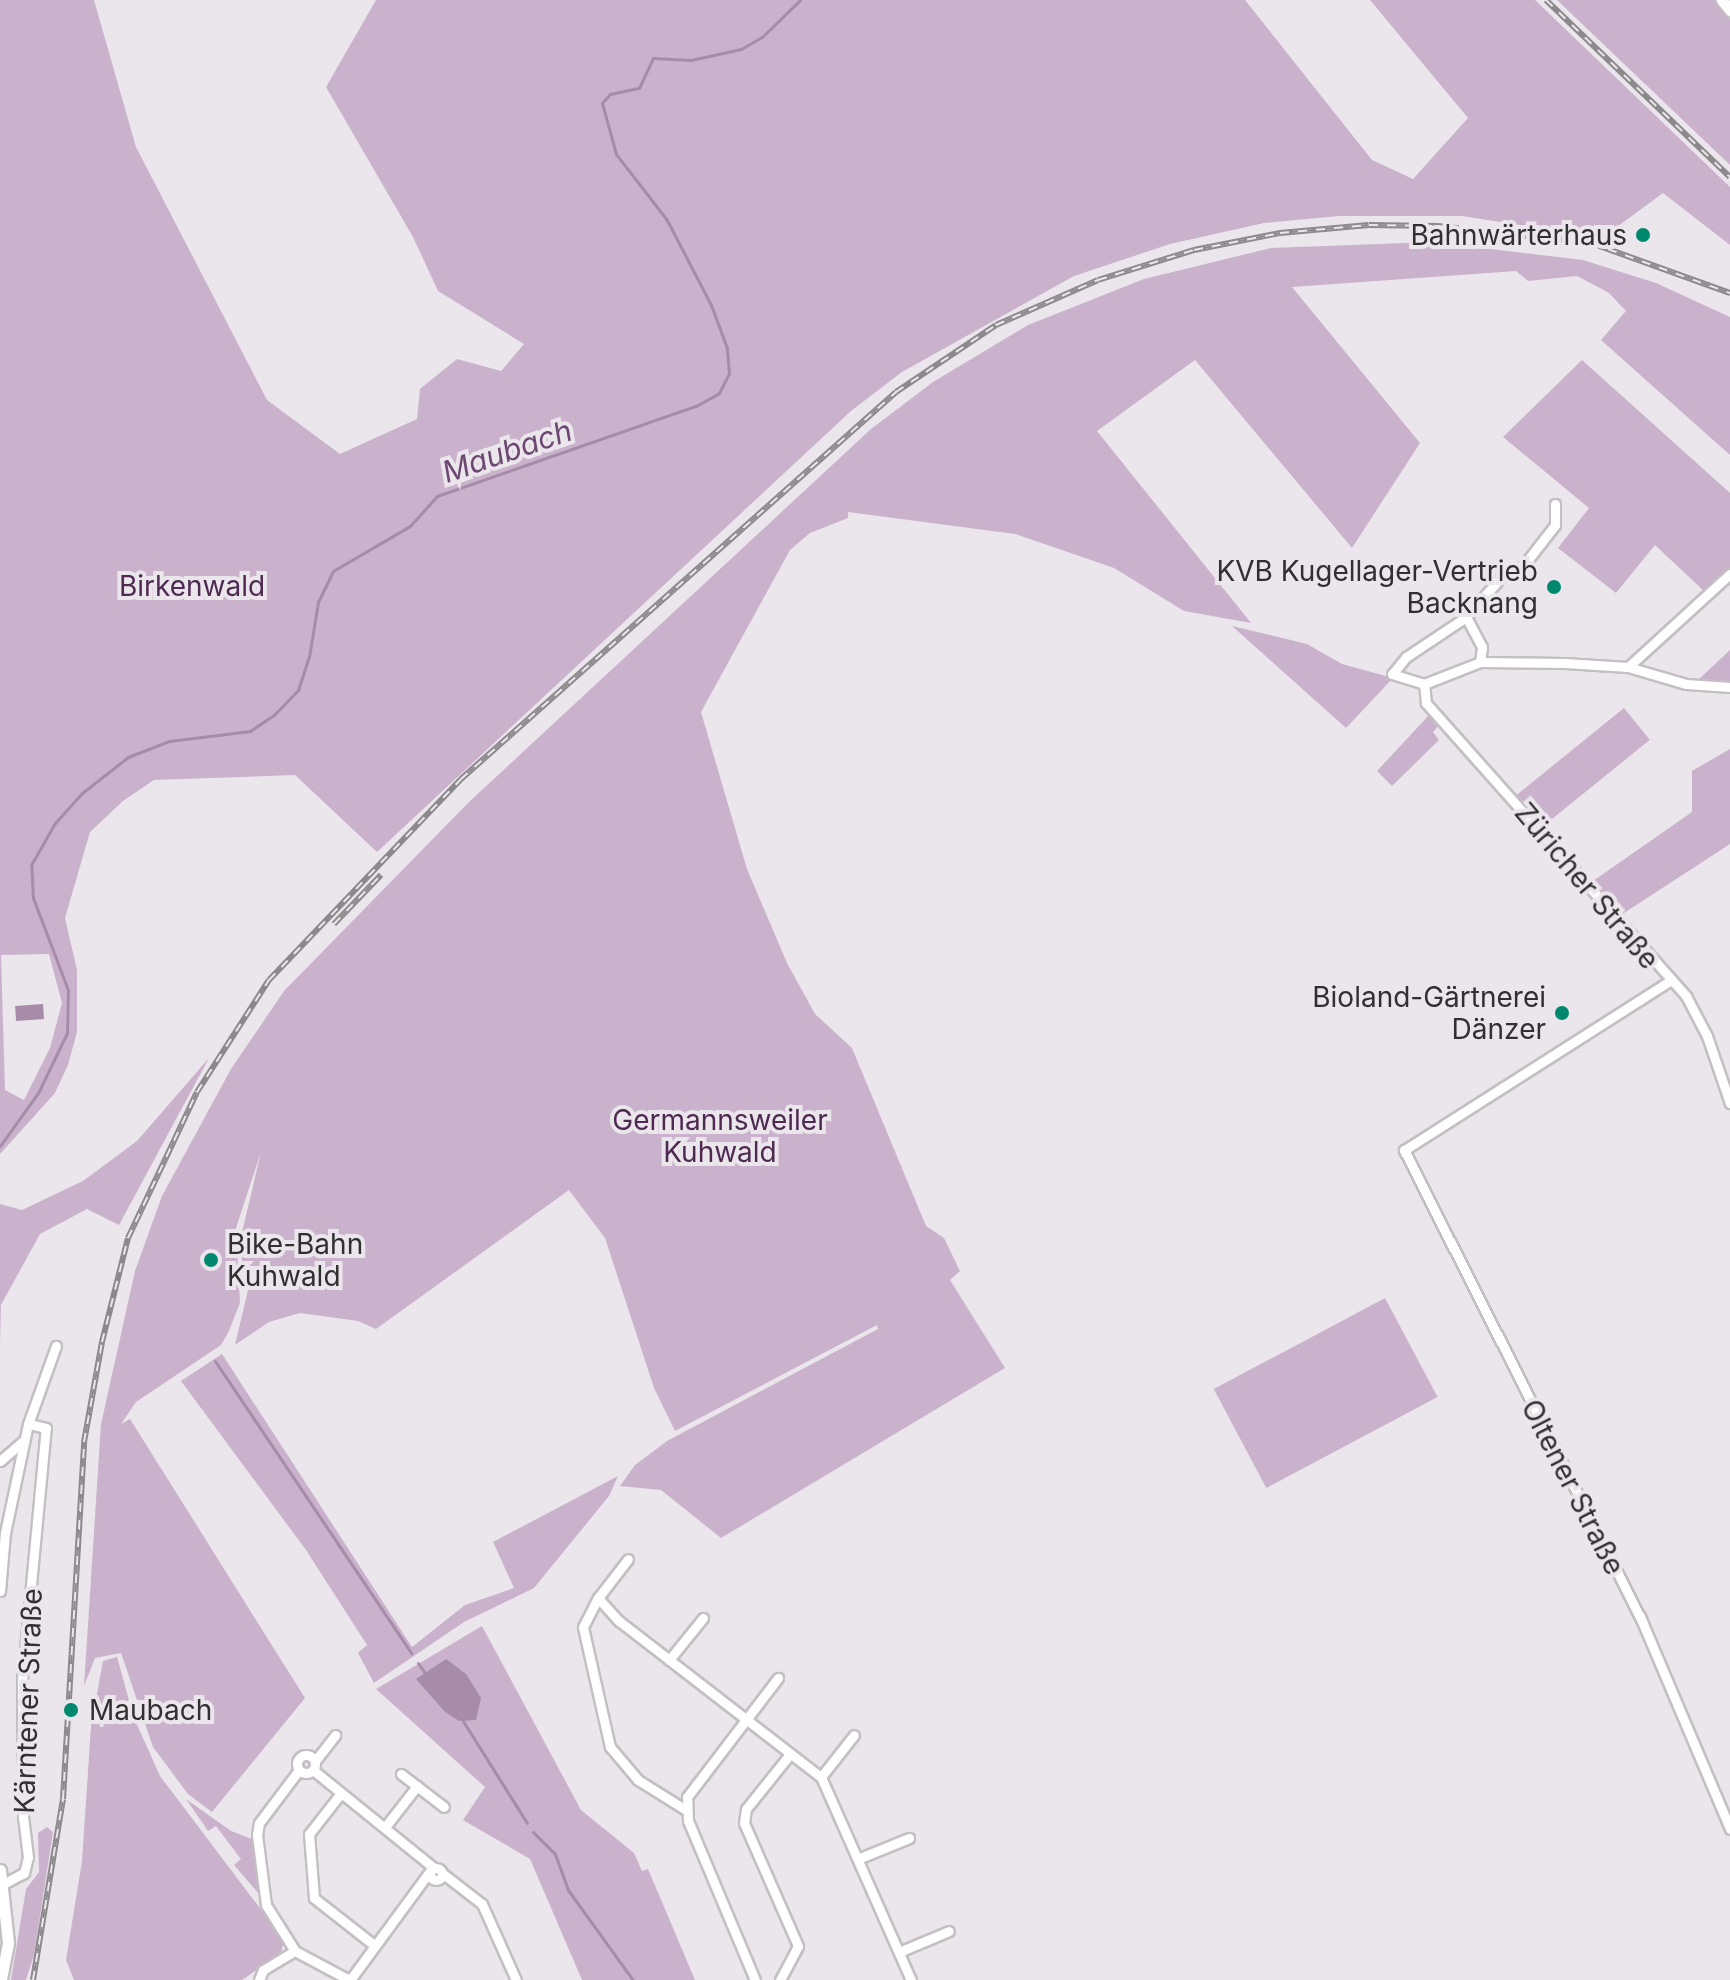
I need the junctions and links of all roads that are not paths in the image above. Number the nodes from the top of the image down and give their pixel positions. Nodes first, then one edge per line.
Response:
1 (1722, 0) edge
2 (1730, 10) edge
3 (1555, 504) dead end
4 (1730, 574) edge
5 (1466, 617) junction
6 (1480, 662) junction
7 (1628, 667) junction
8 (1424, 684) junction
9 (1730, 687) edge
10 (1668, 982) junction
11 (1730, 1103) edge
12 (56, 1346) dead end
13 (28, 1424) junction
14 (23, 1441) junction
15 (0, 1461) edge
16 (628, 1559) dead end
17 (0, 1591) edge
18 (598, 1598) junction
19 (703, 1618) dead end
20 (669, 1660) junction
21 (778, 1678) dead end
22 (746, 1719) junction
23 (335, 1735) dead end
24 (854, 1735) dead end
25 (790, 1754) junction
26 (314, 1766) junction
27 (299, 1770) junction
28 (401, 1774) dead end
29 (821, 1777) junction
30 (417, 1786) junction
31 (341, 1793) junction
32 (444, 1807) dead end
33 (686, 1810) junction
34 (385, 1827) junction
35 (1730, 1829) edge
36 (909, 1838) dead end
37 (860, 1858) junction
38 (0, 1870) edge
39 (435, 1871) junction
40 (3, 1884) junction
41 (949, 1931) dead end
42 (374, 1945) junction
43 (295, 1951) junction
44 (899, 1952) junction
45 (1, 1980) edge
46 (259, 1980) edge
47 (350, 1980) edge
48 (516, 1980) edge
49 (755, 1980) edge
50 (780, 1980) edge
51 (911, 1980) edge

1 - 2 street
3 - 5 street
4 - 7 street
5 - 6 street
5 - 8 street
6 - 7 street
6 - 8 street
7 - 9 street
8 - 10 street, Züricher Straße
10 - 11 street, Züricher Straße
10 - 35 street, Oltener Straße
12 - 13 street, Kärntener Straße
13 - 14 street, Kärntener Straße
13 - 40 street, Kärntener Straße
14 - 15 street
14 - 17 street, Kärntener Straße
16 - 18 street
18 - 20 street
18 - 33 street
19 - 20 street
20 - 22 street
21 - 22 street
22 - 25 street
22 - 33 street
23 - 26 street
24 - 29 street
25 - 29 street
25 - 50 street
26 - 27 street
26 - 27 street
26 - 31 street
27 - 43 street
28 - 30 street
29 - 37 street
30 - 32 street
30 - 34 street
31 - 34 street
31 - 42 street
33 - 49 street
34 - 39 street
36 - 37 street
37 - 44 street
38 - 40 street
39 - 42 street
39 - 48 street
40 - 45 street
41 - 44 street
42 - 47 street
43 - 46 street
43 - 47 street
44 - 51 street

